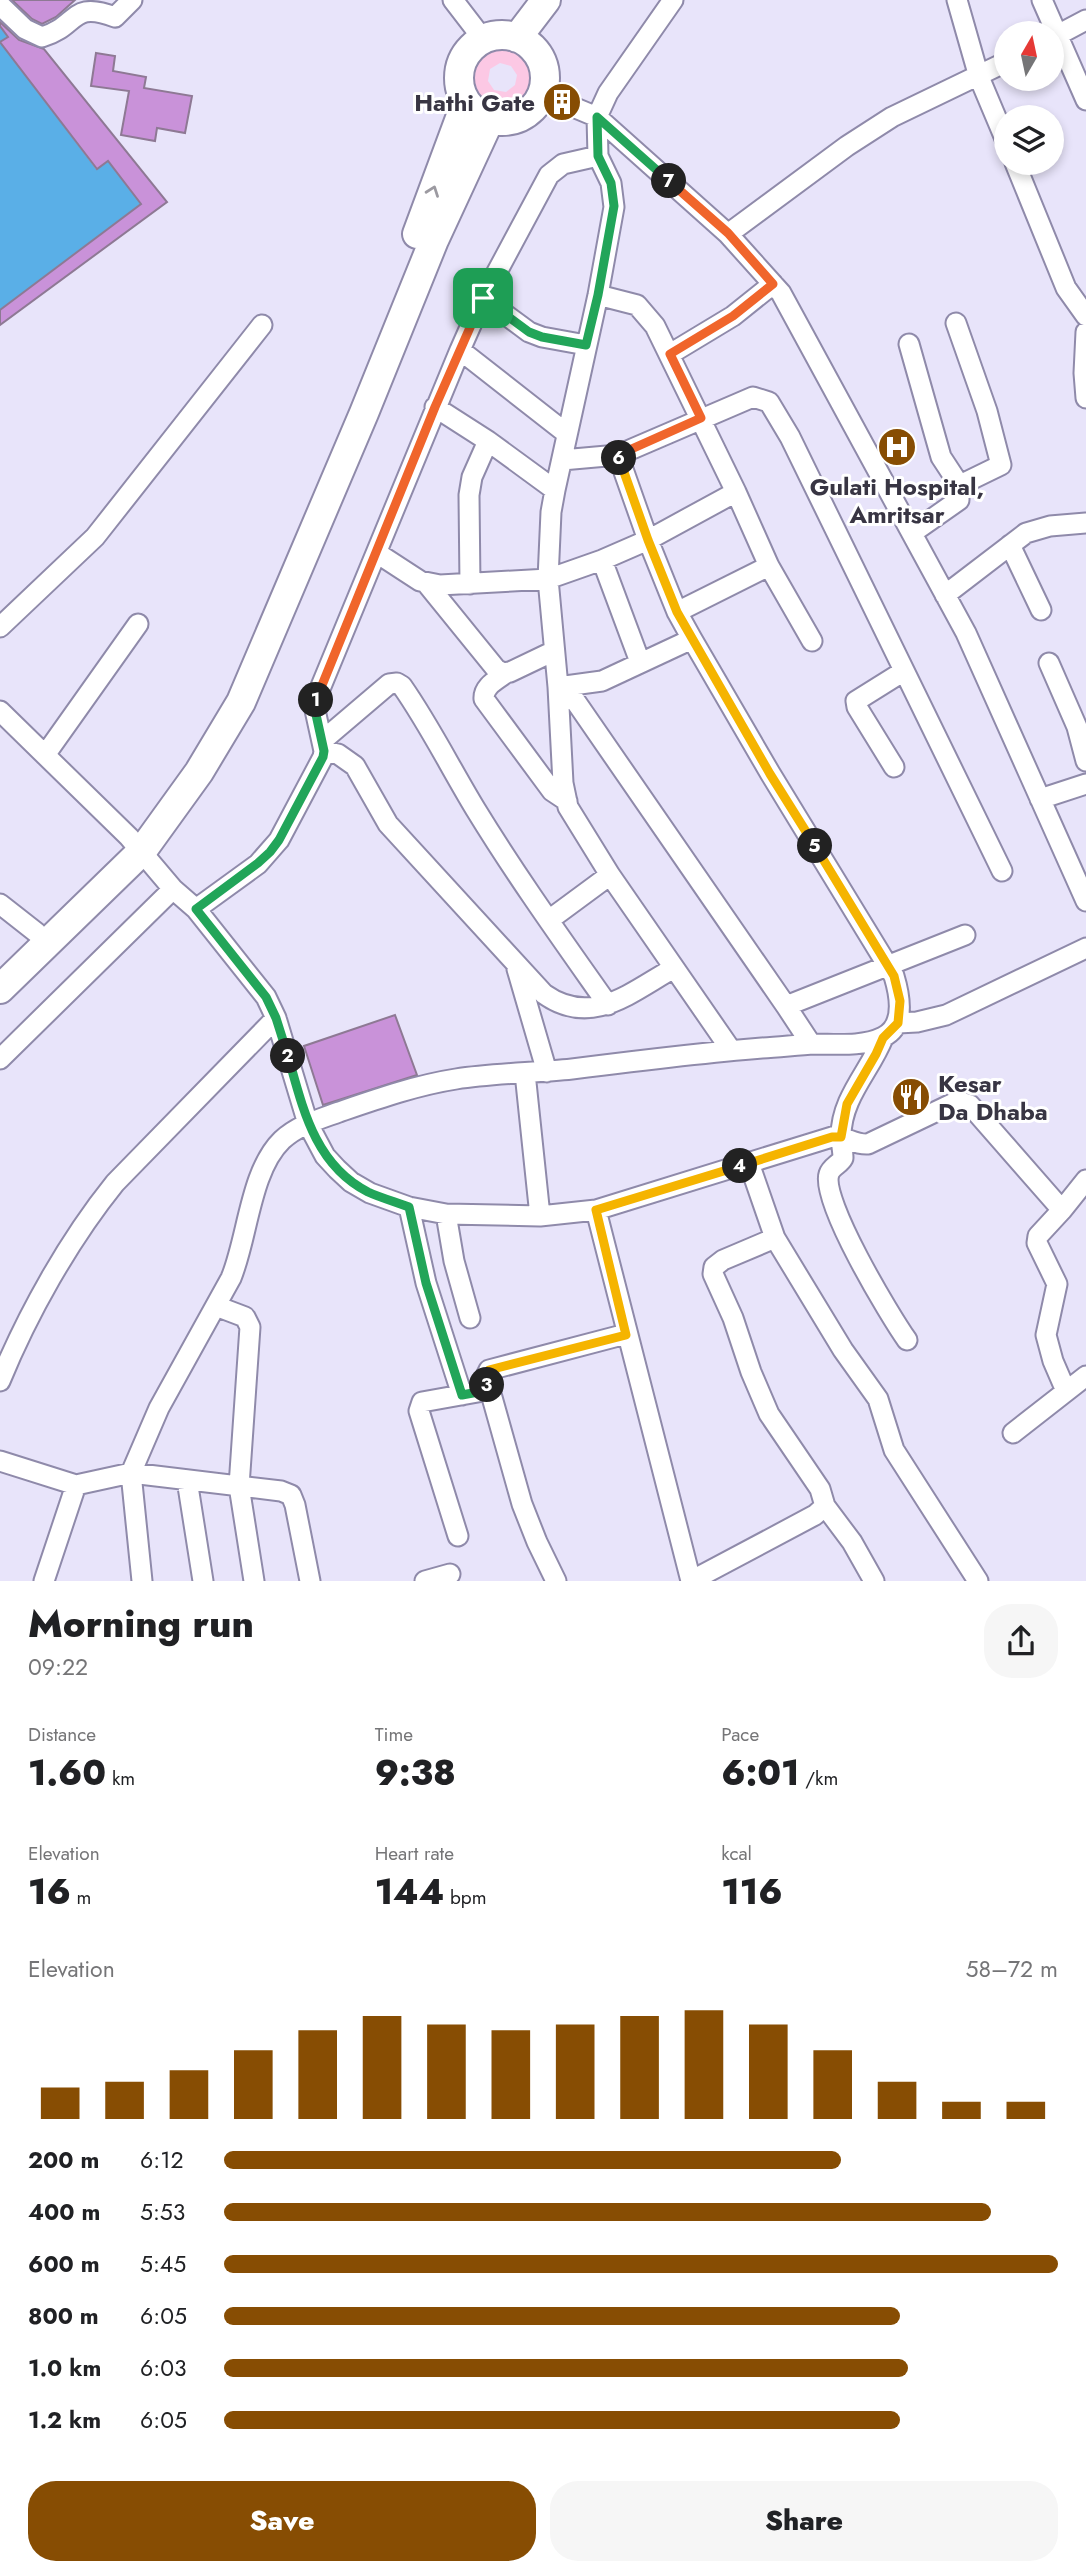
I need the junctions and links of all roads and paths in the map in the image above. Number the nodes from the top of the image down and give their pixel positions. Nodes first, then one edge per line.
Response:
1 (132, 0) edge
2 (453, 0) edge
3 (546, 0) edge
4 (673, 0) edge
5 (957, 0) edge
6 (1042, 0) edge
7 (0, 5) edge
8 (1086, 20) edge
9 (1050, 21) edge
10 (1064, 31) edge
11 (517, 38) junction
12 (483, 39) junction
13 (1064, 55) edge
14 (994, 69) edge
15 (979, 77) junction
16 (542, 94) junction
17 (1086, 100) edge
18 (466, 102) junction
19 (994, 113) edge
20 (597, 117) junction
21 (490, 119) junction
22 (598, 156) junction
23 (1020, 175) edge
24 (728, 233) junction
25 (773, 284) junction
26 (598, 295) junction
27 (483, 298) junction
28 (1086, 316) edge
29 (956, 323) dead end
30 (262, 325) dead end
31 (1086, 332) edge
32 (909, 344) dead end
33 (586, 345) junction
34 (460, 350) junction
35 (670, 354) junction
36 (1086, 398) edge
37 (435, 407) junction
38 (701, 418) junction
39 (566, 433) junction
40 (488, 441) junction
41 (618, 455) junction
42 (562, 460) junction
43 (960, 486) junction
44 (555, 490) junction
45 (736, 492) junction
46 (1086, 523) edge
47 (912, 533) junction
48 (648, 540) junction
49 (1010, 545) junction
50 (377, 553) junction
51 (602, 560) junction
52 (769, 566) junction
53 (548, 579) junction
54 (427, 584) junction
55 (470, 584) junction
56 (945, 595) junction
57 (1041, 610) dead end
58 (677, 612) junction
59 (138, 624) dead end
60 (0, 627) edge
61 (691, 639) junction
62 (812, 641) dead end
63 (554, 651) junction
64 (640, 662) junction
65 (1049, 663) dead end
66 (904, 671) junction
67 (506, 673) junction
68 (561, 686) junction
69 (0, 711) edge
70 (323, 746) junction
71 (45, 755) junction
72 (1086, 761) edge
73 (894, 767) dead end
74 (1086, 784) edge
75 (1040, 799) junction
76 (566, 802) junction
77 (136, 844) junction
78 (1002, 871) dead end
79 (610, 875) junction
80 (173, 889) junction
81 (1086, 901) edge
82 (0, 904) edge
83 (196, 909) junction
84 (549, 920) junction
85 (37, 933) junction
86 (965, 934) dead end
87 (1086, 948) edge
88 (514, 961) junction
89 (888, 965) junction
90 (0, 966) edge
91 (674, 968) junction
92 (0, 989) edge
93 (608, 1005) junction
94 (786, 1006) junction
95 (276, 1018) junction
96 (898, 1023) junction
97 (883, 1038) junction
98 (811, 1044) junction
99 (731, 1050) junction
100 (0, 1059) edge
101 (547, 1072) junction
102 (525, 1073) junction
103 (308, 1124) junction
104 (841, 1137) junction
105 (749, 1163) junction
106 (1086, 1180) edge
107 (409, 1207) junction
108 (596, 1210) junction
109 (1062, 1210) junction
110 (446, 1214) junction
111 (540, 1216) junction
112 (775, 1238) junction
113 (216, 1306) junction
114 (470, 1318) dead end
115 (626, 1335) junction
116 (907, 1340) dead end
117 (4, 1357) edge
118 (1086, 1376) edge
119 (0, 1381) edge
120 (489, 1390) junction
121 (1066, 1391) junction
122 (462, 1395) junction
123 (1013, 1433) dead end
124 (0, 1461) edge
125 (131, 1473) junction
126 (187, 1480) junction
127 (76, 1485) junction
128 (239, 1486) junction
129 (825, 1506) junction
130 (458, 1535) dead end
131 (450, 1574) dead end
132 (44, 1581) edge
133 (142, 1581) edge
134 (203, 1581) edge
135 (254, 1581) edge
136 (310, 1581) edge
137 (425, 1581) edge
138 (556, 1581) edge
139 (691, 1581) edge
140 (874, 1581) edge
141 (978, 1581) edge

1 - 7 street
2 - 12 street
3 - 11 highway
4 - 20 street
5 - 15 street
6 - 9 street
8 - 10 street
11 - 12 highway
11 - 16 highway
12 - 18 highway
13 - 17 street
14 - 15 street
15 - 19 street
15 - 24 street
16 - 20 street
16 - 21 highway
18 - 21 highway
77 -> 18 highway
20 - 22 street
20 - 24 street
21 - 77 highway
22 - 26 street
22 - 27 street
23 - 28 street
24 - 25 street
25 - 35 street
25 - 47 street
26 - 33 street
26 - 35 street
27 - 33 street
27 - 34 street
29 - 43 street
30 - 60 street
31 - 36 street
32 - 43 street
33 - 39 street
34 - 37 street
34 - 39 street
35 - 38 street
37 - 40 street
37 - 50 street
38 - 41 street
38 - 45 street
38 - 66 street
39 - 42 street
40 - 44 street
40 - 55 street
41 - 42 street
41 - 48 street
42 - 44 street
43 - 47 street
44 - 53 street
45 - 48 street
45 - 52 street
46 - 49 street
47 - 56 street
48 - 51 street
48 - 58 street
49 - 56 street
49 - 57 street
50 - 54 street
50 - 70 street
51 - 53 street
51 - 64 street
52 - 58 street
52 - 62 street
53 - 55 street
53 - 63 street
54 - 55 street
54 - 67 street
56 - 75 street
58 - 61 street
59 - 71 street
61 - 64 street
61 - 89 street
63 - 67 street
63 - 68 street
64 - 68 street
65 - 72 street
66 - 73 street
66 - 78 street
67 - 76 street
68 - 76 street
68 - 94 street
69 - 71 street
70 - 83 street
70 - 84 street
70 - 88 street
71 - 77 street
74 - 75 street
75 - 81 street
76 - 79 street
77 - 80 street
77 - 85 highway
77 - 92 highway
79 - 84 street
79 - 91 street
80 - 83 street
80 - 100 street
82 - 85 street
83 - 95 street
84 - 93 street
85 - 90 highway
86 - 89 street
87 - 96 street
88 - 93 street
88 - 101 street
89 - 94 street
89 - 96 street
91 - 93 street
91 - 99 street
94 - 98 street
95 - 103 street
95 - 117 street
96 - 97 street
97 - 98 street
97 - 104 street
98 - 99 street
99 - 101 street
101 - 102 street
102 - 103 street
102 - 111 street
103 - 107 street
103 - 113 street
104 - 105 street
104 - 109 street
104 - 116 street
105 - 108 street
105 - 112 street
106 - 109 street
107 - 110 street
107 - 122 street
108 - 111 street
108 - 115 street
109 - 121 street
110 - 111 street
110 - 114 street
112 - 129 street
112 - 141 street
113 - 125 street
113 - 128 street
115 - 120 street
115 - 139 street
117 - 119 street
118 - 121 street
120 - 122 street
120 - 138 street
121 - 123 street
122 - 130 street
124 - 127 street
125 - 126 street
125 - 127 street
125 - 133 street
126 - 128 street
126 - 134 street
127 - 132 street
128 - 135 street
128 - 136 street
129 - 139 street
129 - 140 street
131 - 137 street

